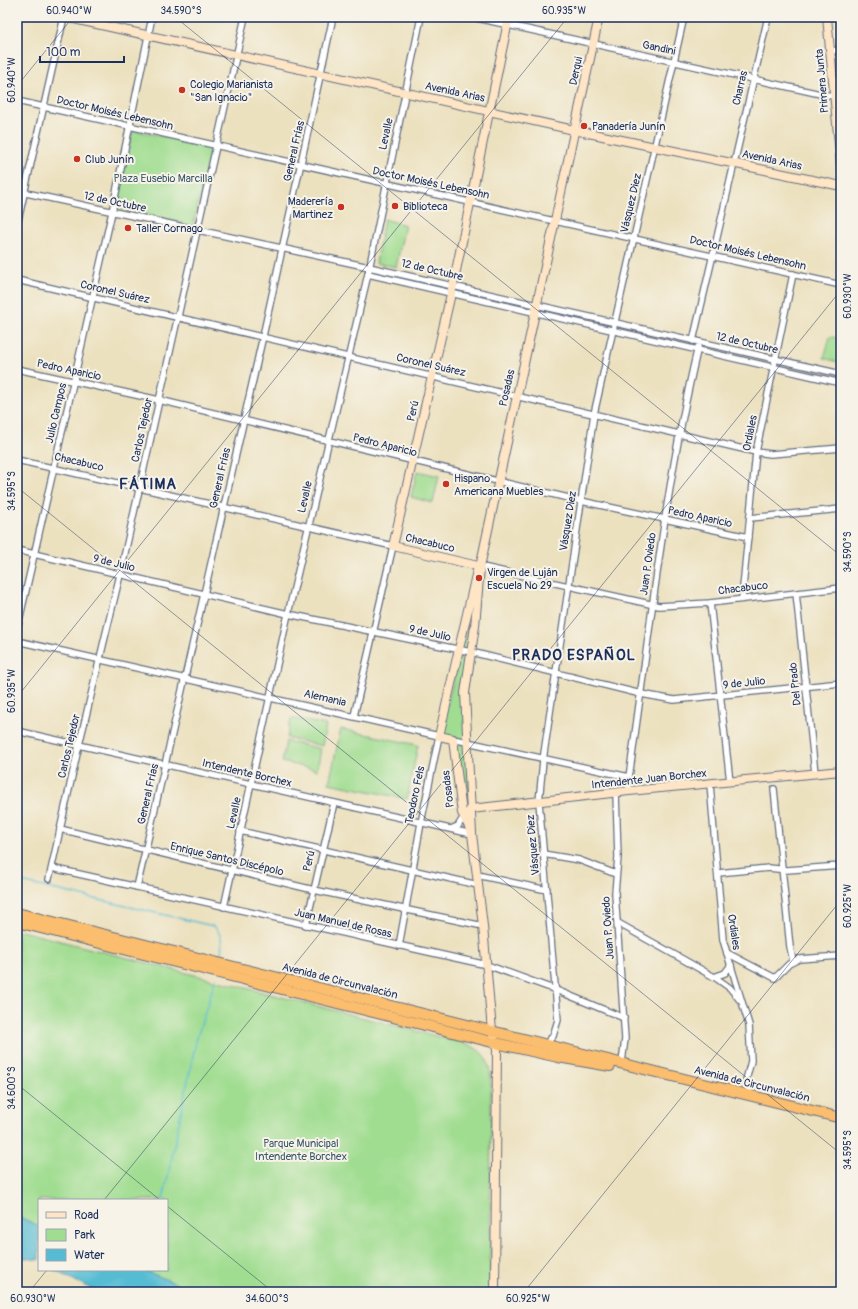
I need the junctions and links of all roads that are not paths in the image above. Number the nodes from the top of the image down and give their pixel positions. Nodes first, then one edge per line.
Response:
1 (64, 17) edge
2 (152, 17) edge
3 (245, 17) edge
4 (333, 17) edge
5 (421, 17) edge
6 (472, 17) edge
7 (599, 17) edge
8 (684, 17) edge
9 (768, 17) edge
10 (826, 17) edge
11 (508, 21) edge
12 (148, 36) junction
13 (593, 43) junction
14 (841, 50) edge
15 (830, 51) junction
16 (236, 55) junction
17 (674, 61) junction
18 (321, 74) junction
19 (753, 79) junction
20 (405, 92) junction
21 (838, 96) edge
22 (17, 101) edge
23 (44, 107) junction
24 (489, 110) junction
25 (130, 126) junction
26 (574, 130) junction
27 (216, 146) junction
28 (654, 146) junction
29 (732, 163) junction
30 (301, 164) junction
31 (841, 167) edge
32 (386, 183) junction
33 (841, 186) edge
34 (17, 190) edge
35 (24, 192) junction
36 (470, 202) junction
37 (112, 212) junction
38 (555, 220) junction
39 (17, 225) edge
40 (196, 230) junction
41 (633, 238) junction
42 (282, 248) junction
43 (712, 255) junction
44 (369, 267) junction
45 (368, 274) junction
46 (793, 274) junction
47 (17, 280) edge
48 (841, 285) edge
49 (452, 289) junction
50 (93, 297) junction
51 (536, 309) junction
52 (177, 316) junction
53 (614, 323) junction
54 (613, 330) junction
55 (263, 336) junction
56 (696, 342) junction
57 (697, 350) junction
58 (349, 356) junction
59 (775, 360) junction
60 (774, 368) junction
61 (17, 369) edge
62 (841, 374) edge
63 (432, 376) junction
64 (74, 382) junction
65 (841, 383) edge
66 (516, 396) junction
67 (159, 400) junction
68 (594, 414) junction
69 (244, 421) junction
70 (678, 432) junction
71 (328, 442) junction
72 (841, 448) edge
73 (756, 452) junction
74 (17, 460) edge
75 (413, 462) junction
76 (54, 468) junction
77 (497, 482) junction
78 (140, 487) junction
79 (581, 501) junction
80 (224, 507) junction
81 (841, 509) edge
82 (750, 518) junction
83 (664, 519) junction
84 (308, 527) junction
85 (748, 537) junction
86 (394, 546) junction
87 (17, 550) edge
88 (35, 554) junction
89 (479, 566) junction
90 (120, 575) junction
91 (568, 586) junction
92 (841, 588) edge
93 (204, 593) junction
94 (796, 593) junction
95 (742, 598) junction
96 (710, 603) junction
97 (652, 605) junction
98 (288, 614) junction
99 (17, 630) edge
100 (374, 631) junction
101 (17, 640) edge
102 (459, 650) junction
103 (471, 652) junction
104 (99, 660) junction
105 (556, 672) junction
106 (184, 679) junction
107 (841, 682) edge
108 (806, 687) junction
109 (641, 694) junction
110 (721, 696) junction
111 (270, 697) junction
112 (354, 716) junction
113 (17, 731) edge
114 (439, 736) junction
115 (453, 739) junction
116 (467, 743) junction
117 (79, 745) junction
118 (543, 760) junction
119 (165, 764) junction
120 (841, 771) edge
121 (815, 773) junction
122 (629, 777) junction
123 (730, 782) junction
124 (251, 784) junction
125 (710, 784) junction
126 (774, 789) dead end
127 (629, 791) junction
128 (616, 793) junction
129 (538, 802) junction
130 (334, 803) junction
131 (471, 809) junction
132 (464, 818) junction
133 (421, 823) junction
134 (60, 829) junction
135 (451, 829) junction
136 (240, 831) junction
137 (472, 834) junction
138 (145, 850) junction
139 (323, 850) junction
140 (544, 854) junction
141 (841, 866) edge
142 (52, 868) junction
143 (232, 869) junction
144 (782, 870) junction
145 (412, 871) junction
146 (718, 873) junction
147 (616, 874) junction
148 (477, 875) junction
149 (49, 879) dead end
150 (478, 885) junction
151 (137, 887) junction
152 (314, 890) junction
153 (547, 890) junction
154 (224, 907) junction
155 (406, 909) junction
156 (17, 913) edge
157 (17, 922) edge
158 (618, 923) junction
159 (306, 925) junction
160 (484, 926) junction
161 (399, 946) junction
162 (727, 953) junction
163 (841, 956) edge
164 (793, 961) junction
165 (487, 965) junction
166 (731, 965) junction
167 (714, 977) junction
168 (556, 990) junction
169 (742, 1003) junction
170 (624, 1018) junction
171 (492, 1031) junction
172 (496, 1043) junction
173 (546, 1044) junction
174 (622, 1062) junction
175 (658, 1072) junction
176 (746, 1080) junction
177 (734, 1092) junction
178 (752, 1096) junction
179 (841, 1118) edge
180 (495, 1292) edge

1 - 12 main road, Avenida Arias
1 - 23 street
2 - 12 street, Julio Campos
3 - 16 street, Carlos Tejedor
4 - 18 street, General Frías
5 - 20 street, Levalle
6 - 11 street, Gandini
7 - 13 main road, Derqui
8 - 17 street, Vásquez Diez
9 - 19 street, Charras
10 - 15 main road, Primera Junta
11 - 13 street, Gandini
11 - 24 main road, Perú
12 - 16 main road, Avenida Arias
12 - 25 street, Julio Campos
13 - 17 street, Gandini
13 - 26 main road, Derqui
14 - 15 street
15 - 21 main road, Primera Junta
16 - 18 main road, Avenida Arias
16 - 27 street, Carlos Tejedor
17 - 19 street, Gandini
17 - 28 street, Vásquez Diez
18 - 20 main road, Avenida Arias
18 - 30 street, General Frías
19 - 21 street, Gandini
19 - 29 street, Charras
20 - 24 main road, Avenida Arias
20 - 32 street, Levalle
21 - 31 main road, Primera Junta
22 - 23 street, Doctor Moisés Lebensohn
23 - 25 street, Doctor Moisés Lebensohn
23 - 35 street
24 - 26 main road, Avenida Arias
24 - 36 main road, Perú
25 - 27 street, Doctor Moisés Lebensohn
25 - 37 street, Julio Campos
26 - 28 main road, Avenida Arias
26 - 38 main road, Posadas
27 - 30 street, Doctor Moisés Lebensohn
27 - 40 street, Carlos Tejedor
28 - 29 main road, Avenida Arias
28 - 41 street, Vásquez Diez
29 - 33 main road, Avenida Arias
29 - 43 street, Juan P. Oviedo
30 - 32 street, Doctor Moisés Lebensohn
30 - 42 street, General Frías
32 - 36 street, Doctor Moisés Lebensohn
32 - 44 street, Levalle
34 - 35 street, 12 de Octubre
35 - 37 street, 12 de Octubre
35 - 39 street
36 - 38 street, Doctor Moisés Lebensohn
36 - 49 main road, Perú
37 - 40 street, 12 de Octubre
37 - 50 street, Julio Campos
38 - 41 street, Doctor Moisés Lebensohn
38 - 51 main road, Posadas
40 - 42 street, 12 de Octubre
40 - 52 street, Carlos Tejedor
41 - 43 street, Doctor Moisés Lebensohn
41 - 53 street, Vásquez Diez
42 - 44 street, 12 de Octubre
42 - 55 street, General Frías
43 - 46 street, Doctor Moisés Lebensohn
43 - 56 street, Juan P. Oviedo
44 - 45 street, Levalle
44 - 49 street, 12 de Octubre
45 - 49 street, 12 de Octubre
45 - 58 street, Levalle
46 - 48 street, Doctor Moisés Lebensohn
46 - 59 street, Ordiales
47 - 50 street, Coronel Suárez
49 - 51 street, 12 de Octubre
49 - 63 main road, Perú
50 - 52 street, Coronel Suárez
50 - 64 street, Julio Campos
51 - 53 street, 12 de Octubre
51 - 54 street, 12 de Octubre
51 - 66 main road, Posadas
52 - 55 street, Coronel Suárez
52 - 67 street, Carlos Tejedor
53 - 54 street, Vásquez Diez
53 - 56 street, 12 de Octubre
54 - 57 street, 12 de Octubre
54 - 68 street, Vásquez Diez
55 - 58 street, Coronel Suárez
55 - 69 street, General Frías
56 - 57 street, Juan P. Oviedo
56 - 59 street, 12 de Octubre
57 - 60 street, 12 de Octubre
57 - 70 street, Juan P. Oviedo
58 - 63 street, Coronel Suárez
58 - 71 street, Levalle
59 - 60 street, Ordiales
59 - 62 street, 12 de Octubre
60 - 65 street, 12 de Octubre
60 - 73 street, Ordiales
61 - 64 street, Pedro Aparicio
63 - 66 street, Coronel Suárez
63 - 75 main road, Perú
64 - 67 street, Pedro Aparicio
64 - 76 street, Julio Campos
66 - 68 street, Coronel Suárez
66 - 77 main road, Posadas
67 - 69 street, Pedro Aparicio
67 - 78 street, Carlos Tejedor
68 - 70 street, Coronel Suárez
68 - 79 street, Vásquez Diez
69 - 71 street, Pedro Aparicio
69 - 80 street, General Frías
70 - 73 street, Coronel Suárez
70 - 83 street, Juan P. Oviedo
71 - 75 street, Pedro Aparicio
71 - 84 street, Levalle
72 - 73 street, Coronel Suárez
73 - 82 street, Ordiales
74 - 76 street, Chacabuco
75 - 77 street, Pedro Aparicio
75 - 86 main road, Perú
76 - 78 street, Chacabuco
76 - 88 street, Julio Campos
77 - 79 street, Pedro Aparicio
77 - 89 main road, Posadas
78 - 80 street, Chacabuco
78 - 90 street, Carlos Tejedor
79 - 83 street, Pedro Aparicio
79 - 91 street, Vásquez Diez
80 - 84 street, Chacabuco
80 - 93 street, General Frías
81 - 82 street, Pedro Aparicio
82 - 85 street, Ordiales
83 - 85 street, Pedro Aparicio
83 - 97 street, Juan P. Oviedo
84 - 86 street, Chacabuco
84 - 98 street, Levalle
85 - 95 street, Ordiales
86 - 89 main road, Chacabuco
86 - 100 street, Perú
87 - 88 street, 9 de Julio
88 - 90 street, 9 de Julio
88 - 99 street, Julio Campos
89 - 91 street, Chacabuco
89 - 102 main road, Posadas
89 - 103 main road, Posadas
90 - 93 street, 9 de Julio
90 - 104 street, Carlos Tejedor
91 - 97 street, Chacabuco
91 - 105 street, Vásquez Diez
92 - 94 street, Chacabuco
93 - 98 street, 9 de Julio
93 - 106 street, General Frías
94 - 95 street, Chacabuco
94 - 108 street, Del Prado
95 - 96 street, Chacabuco
96 - 97 street, Chacabuco
96 - 110 street
97 - 109 street, Juan P. Oviedo
98 - 100 street, 9 de Julio
98 - 111 street, Levalle
100 - 102 street, 9 de Julio
100 - 112 street, Perú
101 - 104 street, Alemania
102 - 103 street, 9 de Julio
102 - 114 main road, Teodoro Fels
103 - 105 street, 9 de Julio
103 - 116 main road, Posadas
104 - 106 street, Alemania
104 - 117 street, Carlos Tejedor
105 - 109 street, 9 de Julio
105 - 118 street, Vásquez Diez
106 - 111 street, Alemania
106 - 119 street, General Frías
107 - 108 street, 9 de Julio
108 - 110 street, 9 de Julio
108 - 121 street, Del Prado
109 - 110 street, 9 de Julio
109 - 122 street, Juan P. Oviedo
110 - 123 street
111 - 112 street, Alemania
111 - 124 street, Levalle
112 - 114 street, Alemania
113 - 117 street, Intendente Borchex
114 - 115 main road, Alemania
114 - 133 street, Teodoro Fels
115 - 116 street, Alemania
115 - 132 main road, Posadas
116 - 118 street, Alemania
116 - 131 main road, Posadas
117 - 119 street, Intendente Borchex
117 - 134 street, Carlos Tejedor
118 - 122 street, Alemania
118 - 129 street, Vásquez Diez
119 - 124 street, Intendente Borchex
119 - 138 street, General Frías
120 - 121 main road, Intendente Juan Borchex
121 - 123 main road, Intendente Juan Borchex
122 - 127 street, Juan P. Oviedo
123 - 125 main road, Intendente Juan Borchex
124 - 130 street, Intendente Borchex
124 - 136 street, Levalle
125 - 127 main road, Intendente Juan Borchex
125 - 146 street, Ordiales
126 - 144 street
127 - 128 main road, Intendente Juan Borchex
128 - 129 main road, Intendente Juan Borchex
128 - 147 street, Juan P. Oviedo
129 - 131 main road, Intendente Juan Borchex
129 - 140 street, Vásquez Diez
130 - 133 street, Intendente Borchex
130 - 139 street, Perú
131 - 132 main road
131 - 137 main road, Posadas
132 - 135 street
132 - 137 main road, Posadas
133 - 135 street, Intendente Borchex
133 - 145 street, Teodoro Fels
134 - 138 street, Enrique Santos Discépolo
134 - 142 street, Carlos Tejedor
135 - 137 street, Intendente Borchex
136 - 139 street
136 - 143 street, Levalle
137 - 148 main road
138 - 143 street, Enrique Santos Discépolo
138 - 151 street, General Frías
139 - 145 street
139 - 152 street, Perú
140 - 147 street
140 - 153 street, Vásquez Diez
141 - 144 street
142 - 149 street, Carlos Tejedor
142 - 151 street, Juan Manuel de Rosas
143 - 152 street, Enrique Santos Discépolo
143 - 154 street, Levalle
144 - 146 street
144 - 164 street
145 - 150 street
145 - 155 street, Teodoro Fels
146 - 162 street, Ordiales
147 - 158 street, Juan P. Oviedo
148 - 150 main road
148 - 153 street
150 - 160 main road
151 - 154 street, Juan Manuel de Rosas
152 - 155 street, Enrique Santos Discépolo
152 - 159 street, Perú
153 - 168 street, Vásquez Diez
154 - 159 street, Juan Manuel de Rosas
155 - 160 street, Enrique Santos Discépolo
155 - 161 street, Teodoro Fels
156 - 171 highway, Avenida de Circunvalación
157 - 172 highway, Avenida de Circunvalación
158 - 167 street
158 - 170 street, Juan P. Oviedo
159 - 161 street, Juan Manuel de Rosas
160 - 165 main road
161 - 165 street, Juan Manuel de Rosas
162 - 164 street
162 - 166 street, Ordiales
163 - 164 street
165 - 168 street, Juan Manuel de Rosas
165 - 171 main road
166 - 167 street
166 - 169 street, Ordiales
167 - 169 street
168 - 170 street, Juan Manuel de Rosas
168 - 173 street, Vásquez Diez
169 - 176 street, Ordiales
170 - 174 street, Juan P. Oviedo
171 - 172 main road
171 - 173 highway, Avenida de Circunvalación
172 - 175 highway, Avenida de Circunvalación
172 - 180 main road
173 - 174 highway, Avenida de Circunvalación
174 - 175 highway, Avenida de Circunvalación
175 - 177 highway, Avenida de Circunvalación
176 - 177 street
176 - 178 street
177 - 178 highway, Avenida de Circunvalación
178 - 179 highway, Avenida de Circunvalación

